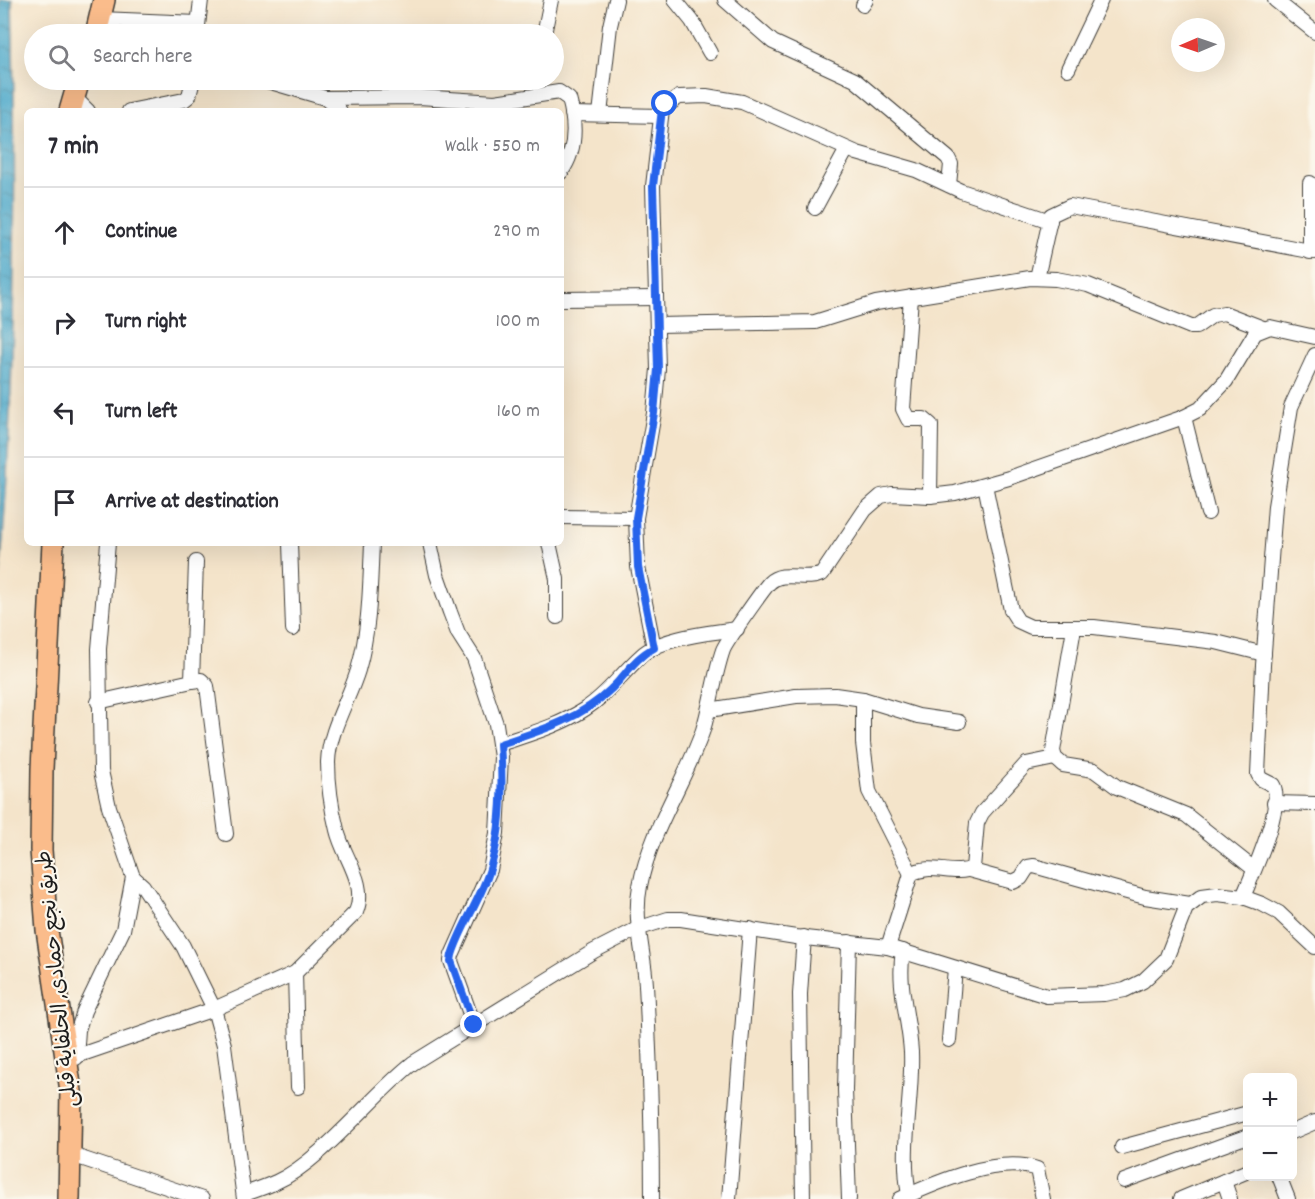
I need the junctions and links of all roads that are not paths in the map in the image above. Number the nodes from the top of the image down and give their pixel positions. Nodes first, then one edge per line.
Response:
1 (201, 0) edge
2 (551, 0) edge
3 (616, 0) edge
4 (675, 0) edge
5 (725, 0) edge
6 (1101, 0) edge
7 (1275, 0) edge
8 (100, 18) edge
9 (153, 24) edge
10 (199, 24) edge
11 (546, 24) edge
12 (1315, 32) edge
13 (710, 53) dead end
14 (1068, 69) dead end
15 (190, 90) edge
16 (298, 90) edge
17 (325, 98) junction
18 (157, 108) edge
19 (337, 108) edge
20 (572, 114) junction
21 (600, 114) junction
22 (661, 116) junction
23 (847, 149) junction
24 (564, 165) edge
25 (1310, 183) dead end
26 (949, 185) junction
27 (815, 208) dead end
28 (1050, 221) junction
29 (1312, 252) edge
30 (1037, 278) junction
31 (911, 297) junction
32 (656, 298) junction
33 (564, 299) edge
34 (658, 325) junction
35 (1263, 328) junction
36 (1315, 337) edge
37 (1313, 363) edge
38 (1184, 417) junction
39 (985, 485) junction
40 (930, 496) junction
41 (1208, 513) dead end
42 (564, 517) edge
43 (636, 518) junction
44 (53, 546) edge
45 (108, 546) edge
46 (290, 546) edge
47 (372, 546) edge
48 (431, 546) edge
49 (550, 546) edge
50 (196, 562) dead end
51 (557, 617) dead end
52 (1074, 628) junction
53 (293, 629) dead end
54 (737, 629) junction
55 (654, 648) junction
56 (1264, 654) junction
57 (192, 681) junction
58 (863, 699) junction
59 (98, 702) junction
60 (709, 710) junction
61 (959, 722) dead end
62 (500, 744) junction
63 (1055, 758) junction
64 (1274, 802) junction
65 (1315, 804) edge
66 (226, 834) dead end
67 (1254, 869) junction
68 (969, 870) junction
69 (911, 874) junction
70 (133, 877) junction
71 (1243, 897) junction
72 (1190, 904) junction
73 (637, 929) junction
74 (750, 929) junction
75 (804, 937) junction
76 (849, 942) junction
77 (1315, 946) edge
78 (888, 947) junction
79 (903, 951) junction
80 (955, 968) junction
81 (295, 973) junction
82 (214, 1009) junction
83 (474, 1025) junction
84 (949, 1040) dead end
85 (72, 1059) junction
86 (298, 1087) dead end
87 (1243, 1114) edge
88 (1315, 1122) edge
89 (1297, 1130) edge
90 (1243, 1138) edge
91 (1122, 1147) dead end
92 (72, 1155) junction
93 (1243, 1173) edge
94 (1124, 1181) dead end
95 (1224, 1181) junction
96 (1281, 1181) edge
97 (924, 1193) edge
98 (245, 1196) edge
99 (904, 1197) edge
100 (69, 1199) edge
101 (202, 1199) edge
102 (652, 1199) edge
103 (729, 1199) edge
104 (803, 1199) edge
105 (849, 1199) edge
106 (1043, 1199) edge
107 (1183, 1199) edge
108 (1230, 1199) edge
109 (1288, 1199) edge

1 - 10 street
2 - 11 street
3 - 21 street
4 - 13 street
5 - 26 street
6 - 14 street
7 - 12 street
8 - 9 street
15 - 18 street
16 - 17 street
17 - 19 street
17 - 20 street
20 - 21 street
20 - 24 street
21 - 22 street
22 - 23 street
22 - 32 street
23 - 26 street
23 - 27 street
25 - 29 street
26 - 28 street
28 - 29 street
28 - 30 street
30 - 31 street
30 - 35 street
31 - 34 street
31 - 40 street
32 - 33 street
32 - 34 street
34 - 43 street
35 - 36 street
35 - 38 street
37 - 56 street
38 - 39 street
38 - 41 street
39 - 40 street
39 - 52 street
40 - 54 street
42 - 43 street
43 - 55 street
44 - 85 main road, طريق نجع حمادى, الحلفاية قبلى
45 - 59 street
46 - 53 street
47 - 81 street
48 - 62 street
49 - 51 street
50 - 57 street
52 - 56 street
52 - 63 street
54 - 55 street
54 - 60 street
55 - 62 street
56 - 64 street
57 - 59 street
57 - 66 street
58 - 60 street
58 - 61 street
58 - 69 street
59 - 70 street
60 - 73 street
62 - 83 street
63 - 67 street
63 - 68 street
64 - 65 street
64 - 67 street
67 - 71 street
68 - 69 street
68 - 72 street
69 - 78 street
70 - 82 street
70 - 85 street
71 - 72 street
71 - 77 street
72 - 80 street
73 - 74 street
73 - 83 street
73 - 102 street
74 - 75 street
74 - 103 street
75 - 76 street
75 - 104 street
76 - 78 street
76 - 105 street
78 - 79 street
79 - 80 street
79 - 99 street
80 - 84 street
81 - 82 street
81 - 86 street
82 - 85 street
82 - 98 street
83 - 98 street
85 - 92 main road, طريق نجع حمادى, الحلفاية قبلى
87 - 91 street
88 - 89 street
90 - 94 street
92 - 100 main road, طريق نجع حمادى, الحلفاية قبلى
92 - 101 street
93 - 95 street
95 - 107 street
95 - 108 street
96 - 109 street
97 - 99 street
97 - 106 street

